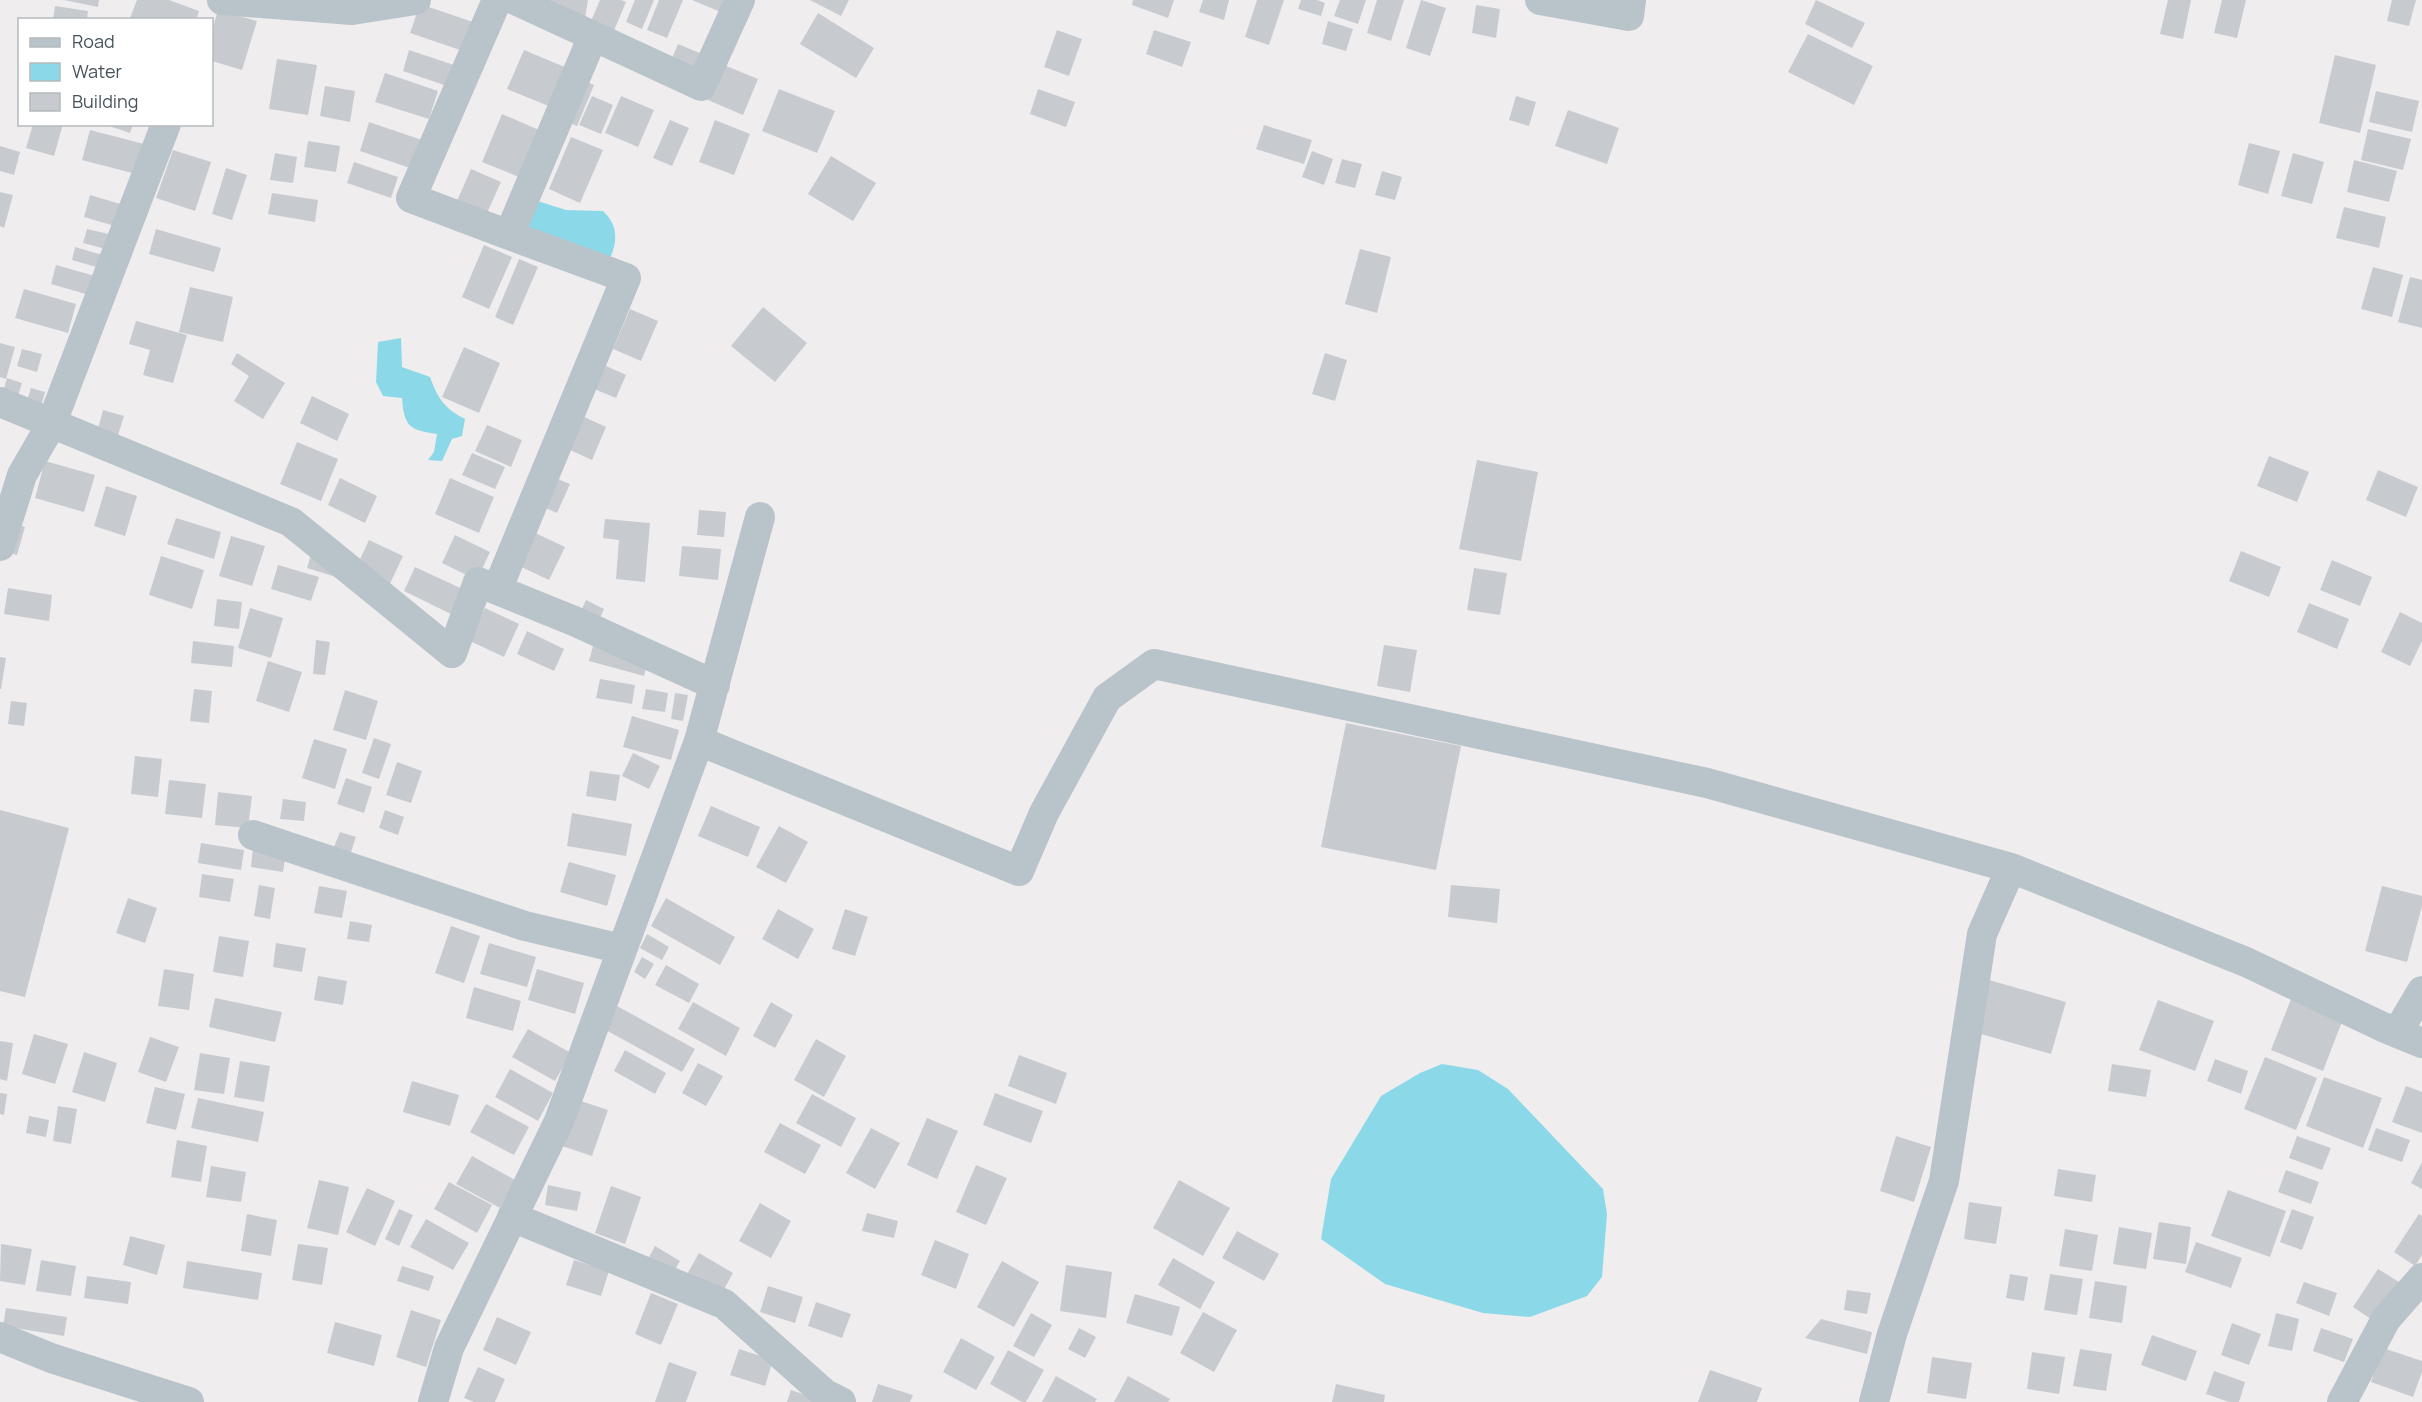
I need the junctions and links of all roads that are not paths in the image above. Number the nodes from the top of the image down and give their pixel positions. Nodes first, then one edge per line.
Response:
1 (213, 0) edge
2 (222, 0) edge
3 (416, 0) edge
4 (497, 0) edge
5 (515, 0) edge
6 (740, 0) edge
7 (1540, 0) edge
8 (1631, 0) edge
9 (207, 18) edge
10 (592, 36) junction
11 (165, 126) edge
12 (509, 235) junction
13 (0, 402) edge
14 (51, 424) junction
15 (760, 517) dead end
16 (0, 546) edge
17 (497, 590) junction
18 (715, 685) junction
19 (699, 741) junction
20 (253, 835) dead end
21 (2011, 868) junction
22 (622, 949) junction
23 (2422, 991) edge
24 (2409, 1038) edge
25 (512, 1217) junction
26 (2422, 1278) edge
27 (0, 1337) edge
28 (189, 1402) edge
29 (433, 1402) edge
30 (841, 1402) edge
31 (1874, 1402) edge
32 (2342, 1402) edge

1 - 9 street
2 - 3 street
4 - 12 street
5 - 10 street
6 - 10 street
7 - 8 street
10 - 12 street
11 - 14 street
12 - 17 street
13 - 14 street
14 - 16 street
14 - 17 street
15 - 18 street
17 - 18 street
18 - 19 street
19 - 21 street
19 - 22 street
20 - 22 street
21 - 24 street
21 - 31 street
22 - 25 street
23 - 24 street
25 - 29 street
25 - 30 street
26 - 32 street
27 - 28 street

